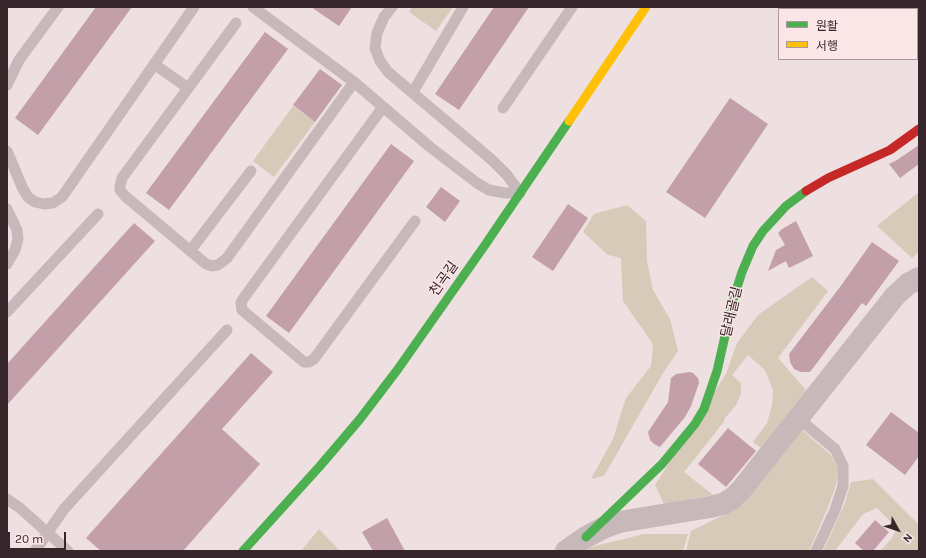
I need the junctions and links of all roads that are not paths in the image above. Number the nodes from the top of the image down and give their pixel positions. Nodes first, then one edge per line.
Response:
1 (58, 7) edge
2 (194, 7) edge
3 (253, 7) edge
4 (392, 7) edge
5 (463, 7) edge
6 (572, 7) edge
7 (646, 7) edge
8 (236, 23) dead end
9 (154, 64) junction
10 (354, 82) junction
11 (7, 85) edge
12 (188, 88) junction
13 (413, 92) junction
14 (383, 106) junction
15 (503, 108) dead end
16 (919, 129) edge
17 (7, 150) edge
18 (251, 171) dead end
19 (520, 193) junction
20 (7, 209) edge
21 (98, 214) dead end
22 (416, 221) dead end
23 (190, 251) junction
24 (7, 264) edge
25 (919, 278) edge
26 (7, 312) edge
27 (228, 330) dead end
28 (798, 418) junction
29 (7, 499) edge
30 (48, 532) junction
31 (586, 537) junction
32 (35, 551) edge
33 (68, 551) edge
34 (243, 551) edge
35 (566, 551) edge
36 (816, 551) edge

1 - 11 lane
2 - 9 lane
3 - 10 lane
4 - 13 lane
5 - 13 lane
6 - 15 lane
7 - 19 street, 천곡길
8 - 12 lane
9 - 12 lane
9 - 17 lane
10 - 14 lane
10 - 23 lane
12 - 23 lane
13 - 19 lane
14 - 19 lane
14 - 22 lane
16 - 31 street, 달래골길
18 - 23 lane
19 - 34 street, 천곡길
20 - 24 lane
21 - 26 lane
25 - 28 street, 달래골길
27 - 30 lane
28 - 31 street, 달래골길
28 - 36 lane
29 - 30 lane
30 - 32 lane
30 - 33 lane
31 - 35 street, 달래골길

